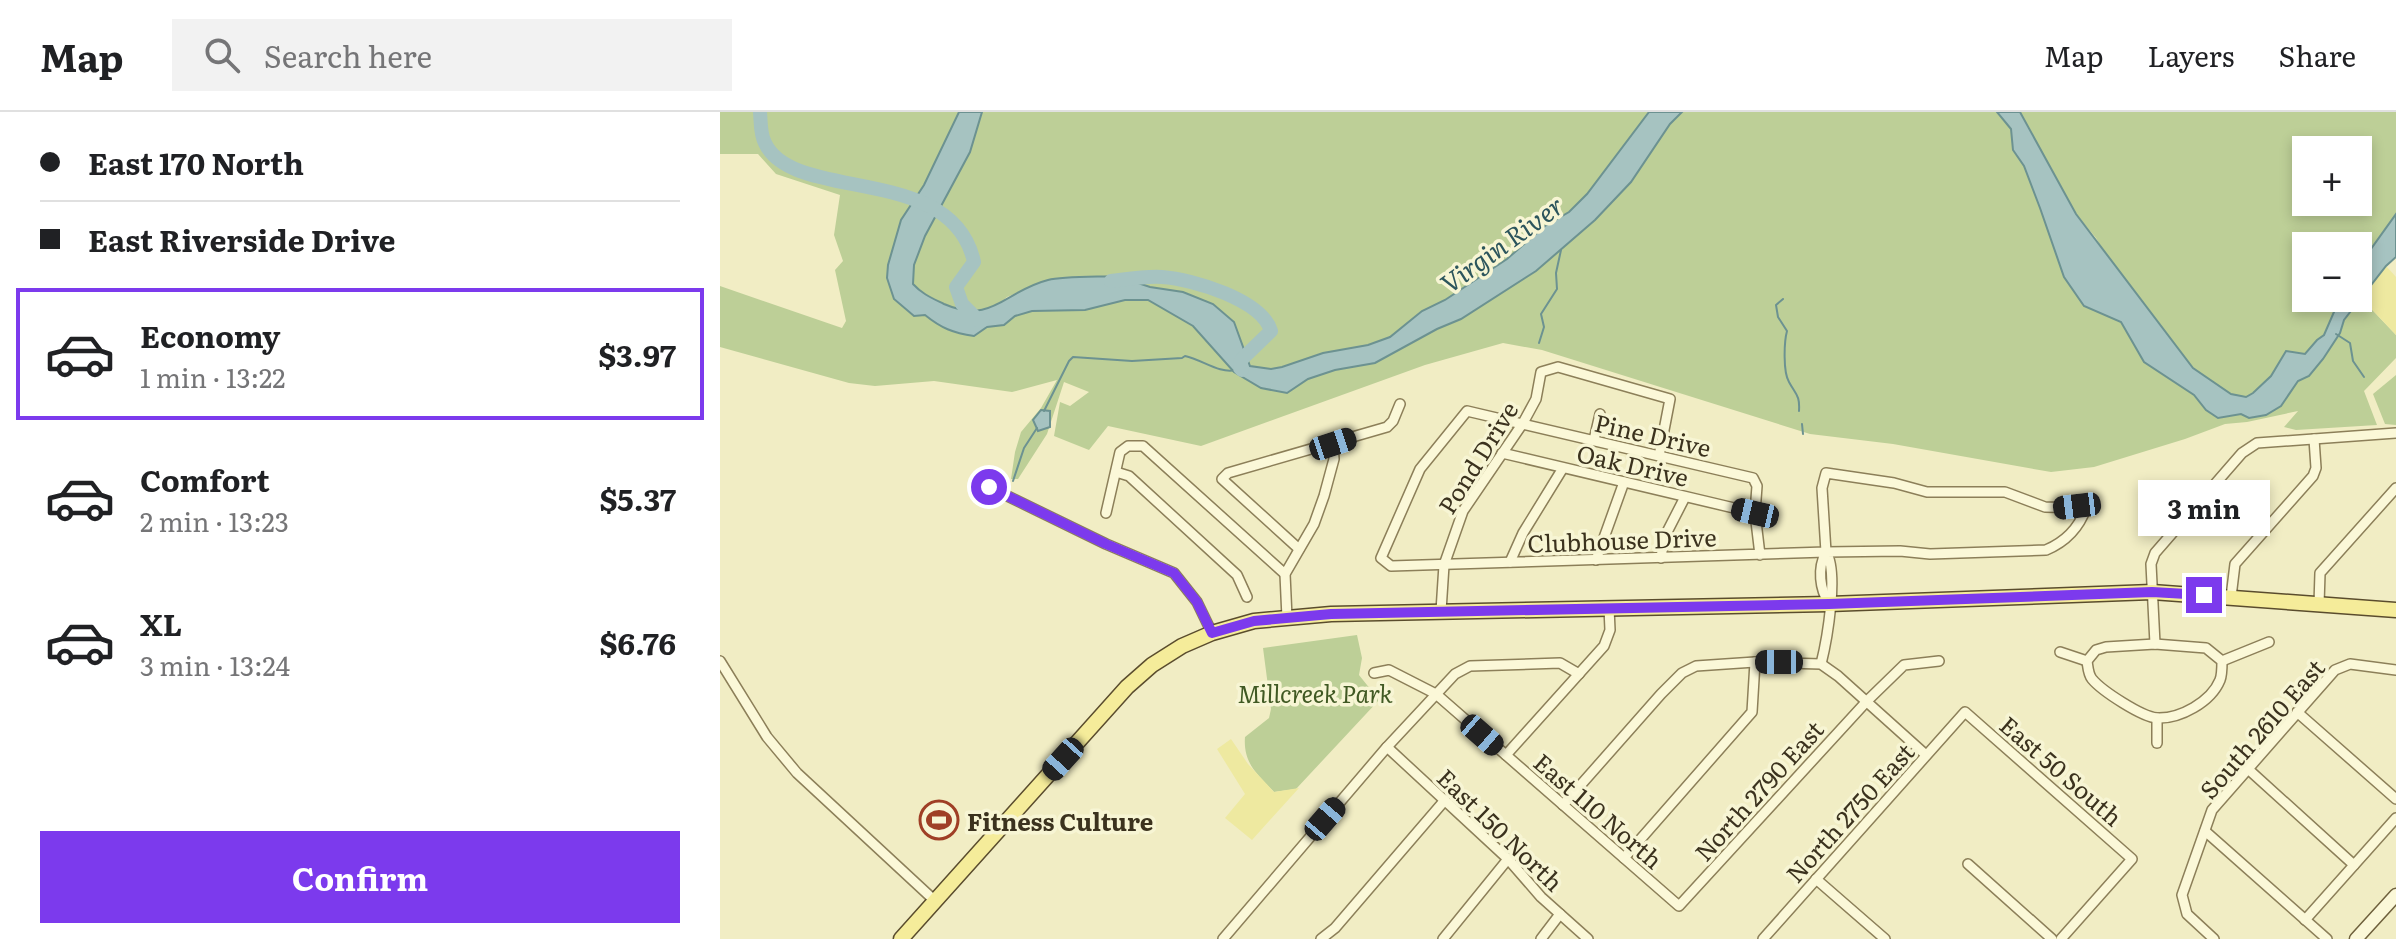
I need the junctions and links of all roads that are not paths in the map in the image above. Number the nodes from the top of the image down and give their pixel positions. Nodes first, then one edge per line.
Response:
1 (1400, 404) dead end
2 (1600, 414) dead end
3 (1523, 423) junction
4 (2396, 433) edge
5 (2314, 439) junction
6 (1594, 440) junction
7 (1333, 444) junction
8 (1502, 453) junction
9 (1659, 456) junction
10 (1563, 468) junction
11 (1116, 472) junction
12 (1624, 482) junction
13 (989, 487) dead end
14 (2396, 488) edge
15 (1685, 497) junction
16 (1106, 513) dead end
17 (1755, 513) junction
18 (1299, 549) junction
19 (1826, 552) junction
20 (1760, 555) junction
21 (1381, 558) joint
22 (1661, 558) junction
23 (1596, 560) junction
24 (1510, 562) junction
25 (1444, 565) junction
26 (1285, 574) junction
27 (2152, 592) junction
28 (1247, 597) dead end
29 (2231, 597) junction
30 (1829, 604) junction
31 (2319, 604) junction
32 (1609, 608) junction
33 (2396, 610) edge
34 (1441, 611) junction
35 (1287, 618) junction
36 (1216, 632) junction
37 (2269, 642) dead end
38 (2155, 644) junction
39 (2060, 652) dead end
40 (720, 661) edge
41 (1939, 661) dead end
42 (2087, 661) junction
43 (2222, 661) junction
44 (1755, 662) junction
45 (1821, 664) junction
46 (2396, 670) edge
47 (1374, 673) dead end
48 (1579, 674) junction
49 (1436, 694) junction
50 (1867, 701) junction
51 (1965, 712) joint
52 (2297, 712) junction
53 (2157, 718) junction
54 (2157, 743) dead end
55 (1387, 747) junction
56 (1506, 755) junction
57 (1926, 755) junction
58 (2248, 769) junction
59 (2396, 799) edge
60 (1445, 800) junction
61 (1563, 805) junction
62 (2396, 818) edge
63 (2205, 831) junction
64 (1624, 858) junction
65 (1508, 859) junction
66 (1968, 864) dead end
67 (2354, 865) junction
68 (1816, 879) junction
69 (2395, 898) edge
70 (934, 900) junction
71 (1679, 906) joint
72 (1560, 914) junction
73 (2305, 920) junction
74 (901, 939) edge
75 (1223, 939) edge
76 (1321, 939) edge
77 (1443, 939) edge
78 (1541, 939) edge
79 (1588, 939) edge
80 (1763, 939) edge
81 (1885, 939) edge
82 (2052, 939) edge
83 (2061, 939) edge
84 (2214, 939) edge
85 (2327, 939) edge
86 (2356, 939) edge

1 - 7 street
2 - 6 street
3 - 6 street, Pine Drive
3 - 8 street, Pond Drive
3 - 9 street, Pond Drive
3 - 21 street, Pine Drive
4 - 5 street
5 - 27 street
5 - 29 street
6 - 9 street, Pine Drive
7 - 18 street
7 - 18 street
8 - 10 street, Oak Drive
8 - 25 street, Pond Drive
9 - 17 street, Pine Drive
10 - 12 street, Oak Drive
10 - 24 street
11 - 16 street
11 - 26 street
11 - 28 street
12 - 15 street, Oak Drive
12 - 23 street
13 - 36 street
14 - 31 street
15 - 17 street, Oak Drive
15 - 22 street
17 - 20 street, Pine Drive
18 - 26 street
19 - 19 street, Clubhouse Drive
19 - 20 street, Clubhouse Drive
19 - 30 street
20 - 22 street, Clubhouse Drive
21 - 25 street, Clubhouse Drive
22 - 23 street, Clubhouse Drive
23 - 24 street, Clubhouse Drive
24 - 25 street, Clubhouse Drive
25 - 34 street, Pond Drive
26 - 35 street
27 - 29 main road
27 - 30 main road
27 - 38 street
29 - 31 main road
30 - 32 main road
30 - 45 street
31 - 33 main road
32 - 34 main road
32 - 48 street
34 - 35 main road
35 - 36 main road
36 - 70 main road
37 - 43 street
38 - 42 street
38 - 43 street
39 - 42 street
40 - 70 street
41 - 50 street, North 2790 East
42 - 53 street
43 - 53 street
44 - 45 street
44 - 61 street
44 - 64 street
45 - 50 street
46 - 52 street, South 2610 East
47 - 49 street, East 110 North
48 - 49 street
48 - 56 street
49 - 55 street
49 - 56 street, East 110 North
50 - 57 street
50 - 71 street, North 2790 East
51 - 57 street, North 2750 East
51 - 83 street, East 50 South
52 - 58 street, South 2610 East
52 - 59 street
53 - 54 street
55 - 60 street, East 150 North
55 - 75 street
56 - 61 street, East 110 North
57 - 68 street, North 2750 East
58 - 63 street, South 2610 East
58 - 67 street
60 - 65 street, East 150 North
60 - 76 street
61 - 64 street, East 110 North
62 - 67 street
63 - 73 street
63 - 84 street, South 2610 East
64 - 71 street, East 110 North
65 - 72 street, East 150 North
65 - 77 street
66 - 82 street
67 - 73 street
68 - 80 street, North 2750 East
68 - 81 street
69 - 86 street
70 - 74 main road
72 - 78 street
72 - 79 street, East 150 North
73 - 85 street

